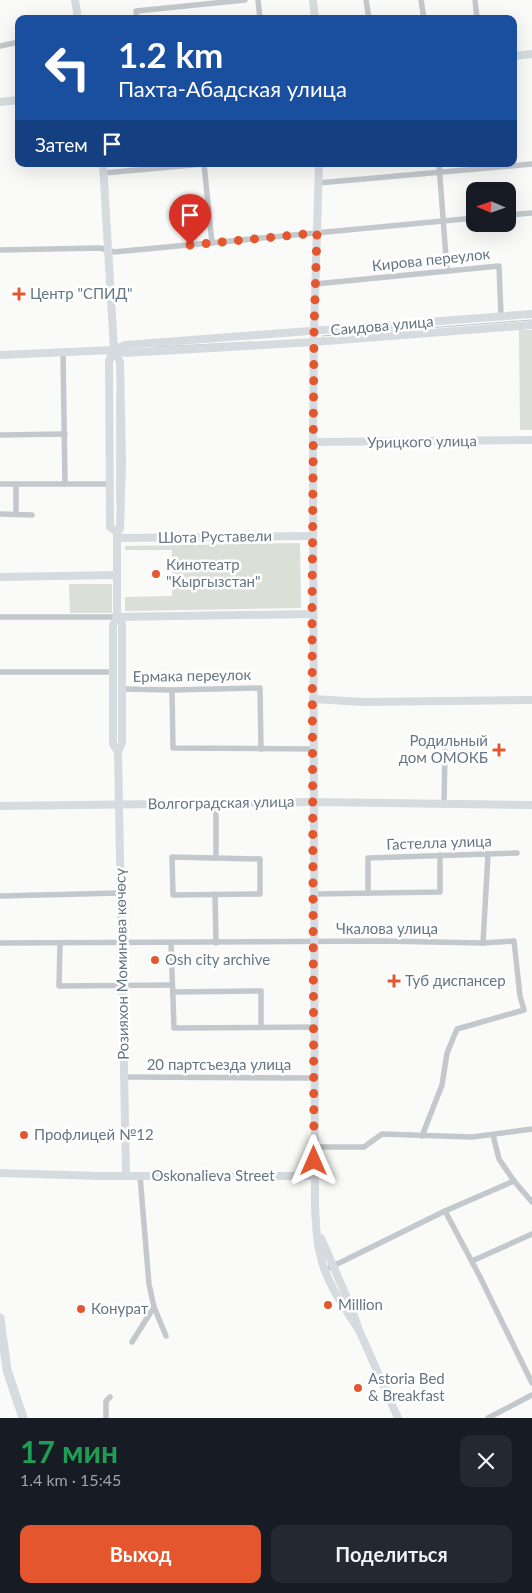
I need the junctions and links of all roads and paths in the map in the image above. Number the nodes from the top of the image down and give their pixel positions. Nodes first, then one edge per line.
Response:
1 (76, 0) edge
2 (245, 0) edge
3 (258, 0) edge
4 (313, 0) edge
5 (366, 0) edge
6 (421, 0) edge
7 (475, 0) edge
8 (78, 15) edge
9 (136, 15) edge
10 (260, 15) edge
11 (315, 15) edge
12 (368, 15) edge
13 (423, 15) edge
14 (477, 15) edge
15 (15, 43) edge
16 (0, 46) edge
17 (532, 54) edge
18 (517, 56) edge
19 (15, 100) edge
20 (0, 102) edge
21 (532, 164) edge
22 (517, 165) edge
23 (103, 167) edge
24 (171, 167) edge
25 (204, 167) edge
26 (319, 167) edge
27 (439, 167) edge
28 (498, 167) edge
29 (440, 172) junction
30 (104, 173) junction
31 (318, 184) junction
32 (532, 213) edge
33 (516, 214) edge
34 (466, 219) edge
35 (443, 220) junction
36 (317, 233) junction
37 (212, 243) junction
38 (0, 250) edge
39 (108, 250) junction
40 (447, 271) junction
41 (315, 284) junction
42 (532, 314) edge
43 (501, 316) junction
44 (532, 324) edge
45 (314, 331) junction
46 (314, 342) junction
47 (114, 350) junction
48 (63, 353) junction
49 (0, 355) edge
50 (65, 434) junction
51 (0, 435) edge
52 (532, 440) edge
53 (313, 442) junction
54 (0, 484) edge
55 (16, 484) junction
56 (66, 484) junction
57 (110, 484) junction
58 (0, 514) edge
59 (16, 514) junction
60 (32, 515) dead end
61 (117, 535) junction
62 (313, 536) junction
63 (118, 575) junction
64 (0, 577) edge
65 (312, 614) junction
66 (0, 617) edge
67 (117, 617) junction
68 (0, 672) edge
69 (114, 672) junction
70 (123, 689) junction
71 (172, 690) junction
72 (313, 699) junction
73 (532, 700) edge
74 (261, 749) junction
75 (313, 749) junction
76 (444, 751) dead end
77 (118, 752) junction
78 (314, 802) junction
79 (120, 804) junction
80 (216, 804) junction
81 (444, 805) junction
82 (532, 805) edge
83 (0, 806) edge
84 (516, 853) dead end
85 (488, 854) junction
86 (440, 855) junction
87 (216, 858) junction
88 (120, 892) junction
89 (368, 893) junction
90 (216, 894) junction
91 (314, 894) junction
92 (0, 896) edge
93 (314, 942) junction
94 (0, 943) edge
95 (171, 943) junction
96 (216, 943) junction
97 (483, 943) junction
98 (60, 944) junction
99 (121, 944) junction
100 (122, 987) junction
101 (172, 988) junction
102 (315, 1027) junction
103 (261, 1028) junction
104 (124, 1077) junction
105 (315, 1078) junction
106 (532, 1129) edge
107 (493, 1135) junction
108 (422, 1136) junction
109 (314, 1147) junction
110 (0, 1173) edge
111 (126, 1176) junction
112 (140, 1176) junction
113 (315, 1176) junction
114 (514, 1181) junction
115 (532, 1202) edge
116 (445, 1212) junction
117 (318, 1231) junction
118 (532, 1234) edge
119 (472, 1261) junction
120 (333, 1267) junction
121 (324, 1270) junction
122 (154, 1307) junction
123 (0, 1318) edge
124 (359, 1330) junction
125 (166, 1336) dead end
126 (132, 1342) dead end
127 (0, 1348) edge
128 (5, 1359) junction
129 (532, 1383) edge
130 (532, 1395) edge
131 (110, 1396) dead end
132 (23, 1418) edge
133 (106, 1418) edge
134 (398, 1418) edge
135 (488, 1418) edge

1 - 8 street
2 - 9 street
3 - 10 street
4 - 11 street
5 - 12 street
6 - 13 street
7 - 14 street
15 - 16 street
17 - 18 street
19 - 20 street
21 - 22 street
23 - 30 street, Розияхон Моминова көчөсү
24 - 30 street
25 - 37 street
26 - 31 street
27 - 29 street
28 - 29 street
29 - 31 street
29 - 35 street
30 - 39 street, Розияхон Моминова көчөсү
31 - 36 street
32 - 33 street
34 - 35 street
35 - 36 street
35 - 40 street
36 - 37 street
36 - 41 street
37 - 39 street
38 - 39 street
39 - 47 street, Розияхон Моминова көчөсү
40 - 41 street, Кирова переулок
40 - 43 street, Кирова переулок
41 - 45 street
42 - 43 street, Саидова улица
43 - 45 street, Саидова улица
44 - 46 street, Саидова улица
45 - 46 street
45 - 47 street, Саидова улица
46 - 47 street, Саидова улица
46 - 53 street
47 - 48 street, Саидова улица
47 - 57 street, Розияхон Моминова көчөсү
47 - 61 street, Розияхон Моминова көчөсү
48 - 49 street, Саидова улица
48 - 50 street
50 - 51 street
50 - 56 street
52 - 53 street, Урицкого улица
53 - 62 street
54 - 55 street
55 - 56 street
55 - 59 street
56 - 57 street
57 - 61 street, Розияхон Моминова көчөсү
58 - 59 street
59 - 60 street
61 - 62 street, Шота Руставели
61 - 63 street, Розияхон Моминова көчөсү
62 - 65 street
63 - 64 street
63 - 67 street, Розияхон Моминова көчөсү
65 - 67 street
65 - 72 street
66 - 67 street
67 - 69 street, Розияхон Моминова көчөсү
67 - 70 street, Розияхон Моминова көчөсү
68 - 69 street
69 - 77 street, Розияхон Моминова көчөсү
70 - 71 street, Ермака переулок
70 - 77 street, Розияхон Моминова көчөсү
71 - 74 street
71 - 74 street, Ермака переулок
72 - 73 street
72 - 75 street
74 - 75 street
75 - 78 street
76 - 81 street
77 - 79 street, Розияхон Моминова көчөсү
78 - 80 street, Волгоградская улица
78 - 81 street, Волгоградская улица
78 - 91 street
79 - 80 street, Волгоградская улица
79 - 83 street, Волгоградская улица
79 - 88 street, Розияхон Моминова көчөсү
80 - 87 street
81 - 82 street, Волгоградская улица
84 - 85 street, Гастелла улица
85 - 86 street, Гастелла улица
85 - 97 street
86 - 89 street, Гастелла улица
86 - 89 street
87 - 90 street
87 - 90 street
88 - 92 street
88 - 99 street, Розияхон Моминова көчөсү
89 - 91 street
90 - 96 street
91 - 93 street
93 - 96 street, Чкалова улица
93 - 97 street, Чкалова улица
93 - 102 street
94 - 98 street, Чкалова улица
95 - 96 street, Чкалова улица
95 - 99 street, Чкалова улица
95 - 101 street
97 - 108 street, Чкалова улица
98 - 99 street, Чкалова улица
98 - 100 street
99 - 100 street, Розияхон Моминова көчөсү
100 - 101 street
100 - 104 street, Розияхон Моминова көчөсү
101 - 103 street
101 - 103 street
102 - 103 street
102 - 105 street
104 - 105 street, 20 партсъезда улица
104 - 111 street, Розияхон Моминова көчөсү
105 - 109 street
106 - 107 street
107 - 108 street
107 - 114 street
108 - 109 street
109 - 113 street
110 - 111 street, Oskonalieva Street
111 - 112 street, Oskonalieva Street
112 - 113 street, Oskonalieva Street
112 - 122 street, Oskonalieva Street
113 - 117 street
114 - 115 street
114 - 116 street
116 - 119 street
116 - 120 street
117 - 120 street
117 - 121 street
118 - 119 street
119 - 129 street
120 - 121 street
120 - 124 street
121 - 124 street
122 - 125 street, Oskonalieva Street
122 - 126 street
123 - 128 main road
124 - 134 street
127 - 128 main road
128 - 132 main road
130 - 135 street
131 - 133 street

